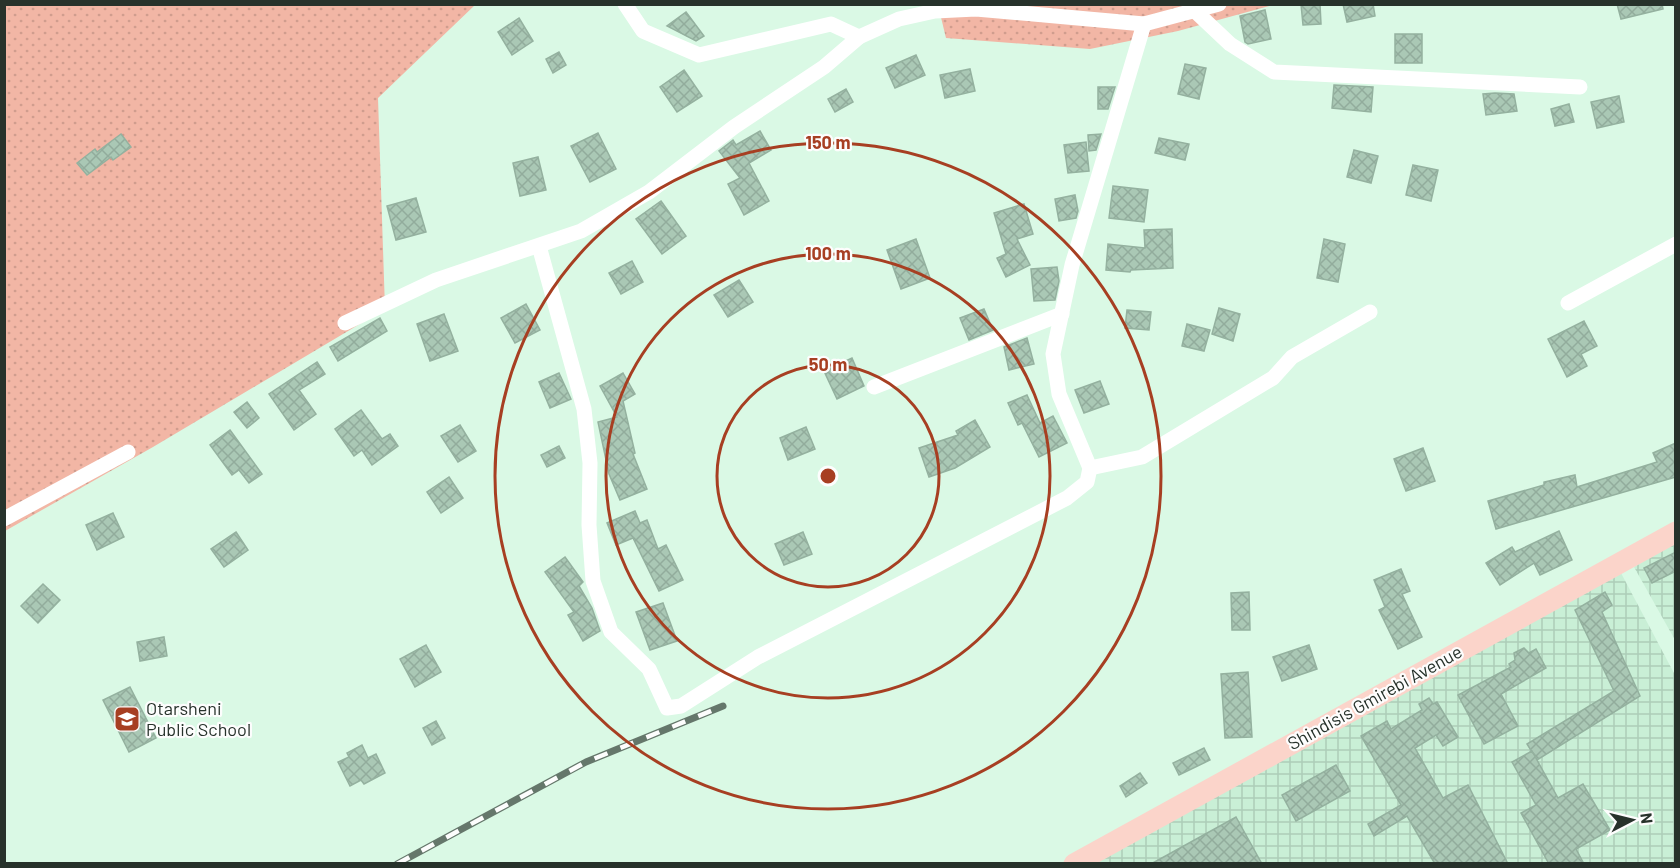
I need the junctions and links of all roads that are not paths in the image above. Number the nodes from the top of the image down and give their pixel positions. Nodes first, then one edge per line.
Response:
1 (625, 4) edge
2 (1219, 4) edge
3 (1195, 11) junction
4 (1144, 24) junction
5 (859, 37) junction
6 (1580, 87) dead end
7 (1676, 244) edge
8 (539, 246) junction
9 (1568, 303) dead end
10 (1370, 312) dead end
11 (1062, 314) junction
12 (345, 323) dead end
13 (874, 387) dead end
14 (128, 452) dead end
15 (1090, 468) junction
16 (4, 519) edge
17 (1676, 532) edge
18 (1074, 864) edge

1 - 5 street
2 - 3 street
3 - 4 street
3 - 6 street
4 - 5 street
4 - 11 street
5 - 8 street
7 - 9 street
8 - 12 street
8 - 15 street
10 - 15 street
11 - 13 street
11 - 15 street
14 - 16 street
17 - 18 main road, Shindisis Gmirebi Avenue

